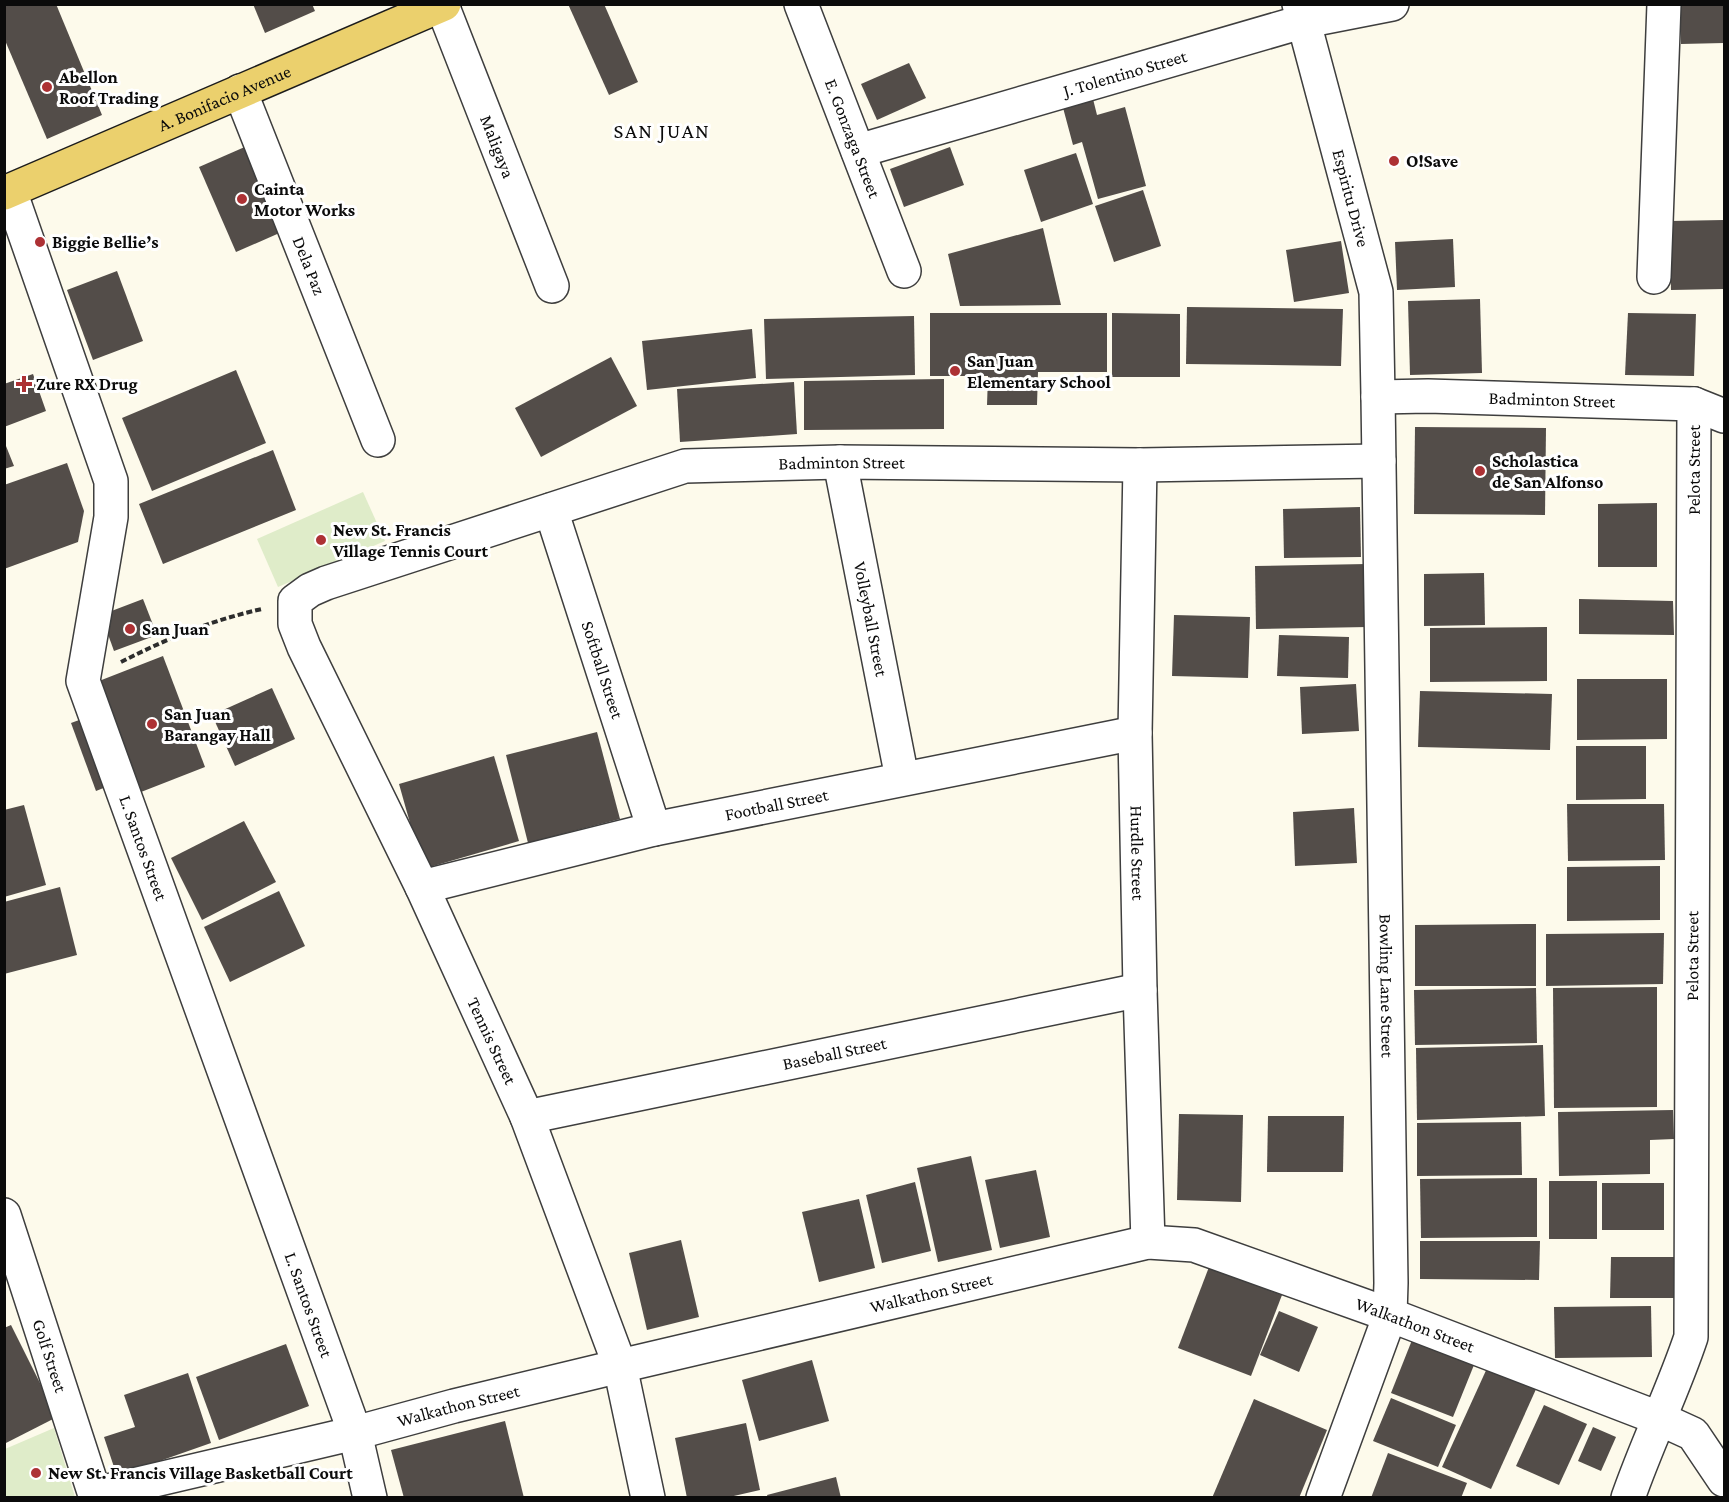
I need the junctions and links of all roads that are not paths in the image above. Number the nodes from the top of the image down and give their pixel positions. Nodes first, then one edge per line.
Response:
1 (801, 4) edge
2 (1392, 4) edge
3 (1664, 4) edge
4 (443, 5) edge
5 (1302, 13) edge
6 (240, 91) junction
7 (858, 151) junction
8 (7, 192) edge
9 (904, 271) dead end
10 (1654, 277) dead end
11 (552, 286) dead end
12 (1694, 404) junction
13 (1378, 412) junction
14 (1725, 417) edge
15 (378, 440) dead end
16 (1379, 461) junction
17 (840, 462) junction
18 (1140, 465) junction
19 (551, 510) junction
20 (295, 601) joint
21 (1135, 733) junction
22 (902, 778) junction
23 (654, 829) junction
24 (422, 887) junction
25 (1140, 990) junction
26 (527, 1117) junction
27 (4, 1215) edge
28 (1148, 1242) junction
29 (11, 1262) edge
30 (1390, 1315) junction
31 (620, 1366) junction
32 (1658, 1418) junction
33 (355, 1433) junction
34 (1725, 1480) edge
35 (96, 1496) edge
36 (370, 1497) edge
37 (648, 1497) edge
38 (1323, 1497) edge
39 (1628, 1497) edge

1 - 7 street, E. Gonzaga Street
2 - 5 street, J. Tolentino Street
3 - 10 street
4 - 6 main road, A. Bonifacio Avenue
4 - 11 street, Maligaya
5 - 7 street, J. Tolentino Street
5 - 13 street, Espiritu Drive
6 - 8 main road, A. Bonifacio Avenue
6 - 15 street, Dela Paz
7 - 9 street, E. Gonzaga Street
8 - 33 street, L. Santos Street
12 - 13 street, Badminton Street
12 - 14 street, Badminton Street
12 - 32 street, Pelota Street
13 - 16 street
16 - 18 street, Badminton Street
16 - 30 street, Bowling Lane Street
17 - 18 street, Badminton Street
17 - 19 street, Badminton Street
17 - 22 street, Volleyball Street
18 - 21 street, Hurdle Street
19 - 20 street, Badminton Street
19 - 23 street, Softball Street
20 - 24 street, Tennis Street
21 - 22 street, Football Street
21 - 25 street, Hurdle Street
22 - 23 street, Football Street
23 - 24 street, Football Street
24 - 26 street, Tennis Street
25 - 26 street, Baseball Street
25 - 28 street, Hurdle Street
26 - 31 street, Tennis Street
27 - 29 street, Golf Street
28 - 30 street, Walkathon Street
28 - 31 street, Walkathon Street
29 - 35 street, Golf Street
30 - 32 street, Walkathon Street
30 - 38 street, Bowling Lane Street
31 - 33 street, Walkathon Street
31 - 37 street, Tennis Street
32 - 34 street, Walkathon Street
32 - 39 street, Pelota Street
33 - 35 street, Walkathon Street
33 - 36 street, L. Santos Street

